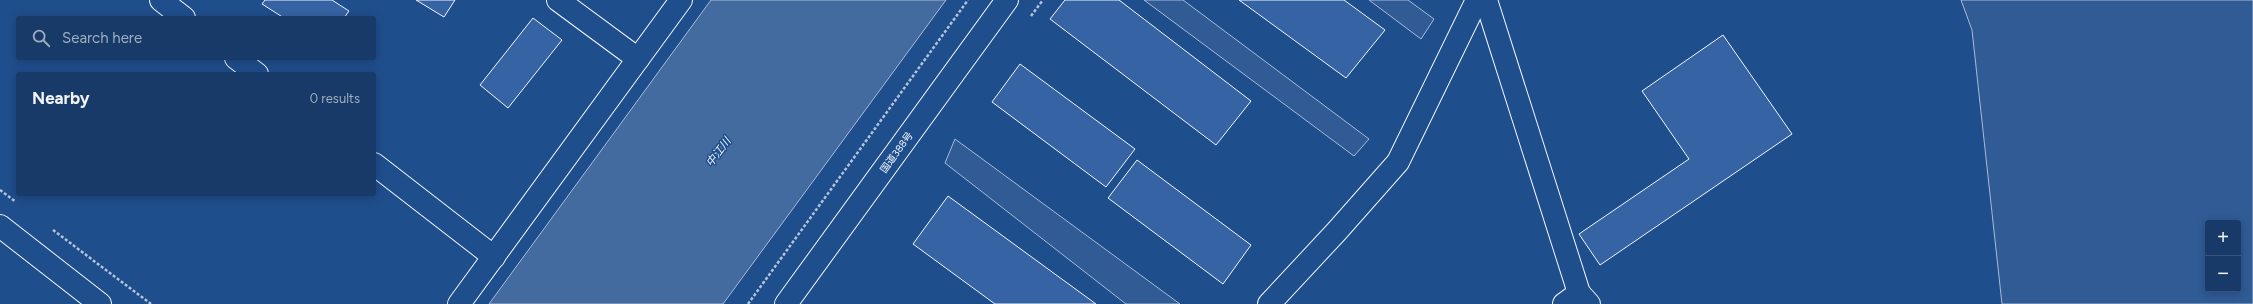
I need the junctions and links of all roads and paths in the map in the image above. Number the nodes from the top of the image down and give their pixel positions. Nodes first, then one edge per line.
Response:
1 (160, 0) edge
2 (558, 0) edge
3 (681, 0) edge
4 (968, 0) edge
5 (1007, 0) edge
6 (1477, 0) edge
7 (1486, 0) edge
8 (181, 16) edge
9 (638, 59) junction
10 (239, 60) edge
11 (254, 72) edge
12 (376, 166) edge
13 (0, 190) edge
14 (19, 204) dead end
15 (0, 226) edge
16 (50, 228) dead end
17 (494, 257) junction
18 (1578, 300) edge
19 (100, 304) edge
20 (151, 304) edge
21 (459, 304) edge
22 (748, 304) edge
23 (786, 304) edge
24 (1269, 304) edge

1 - 8 main road
2 - 9 main road
3 - 9 main road
4 - 22 path
5 - 23 main road, 国道388号
6 - 24 main road
7 - 18 main road
9 - 17 main road
10 - 11 main road
12 - 17 main road
13 - 14 path
15 - 19 main road
16 - 20 path
17 - 21 main road

